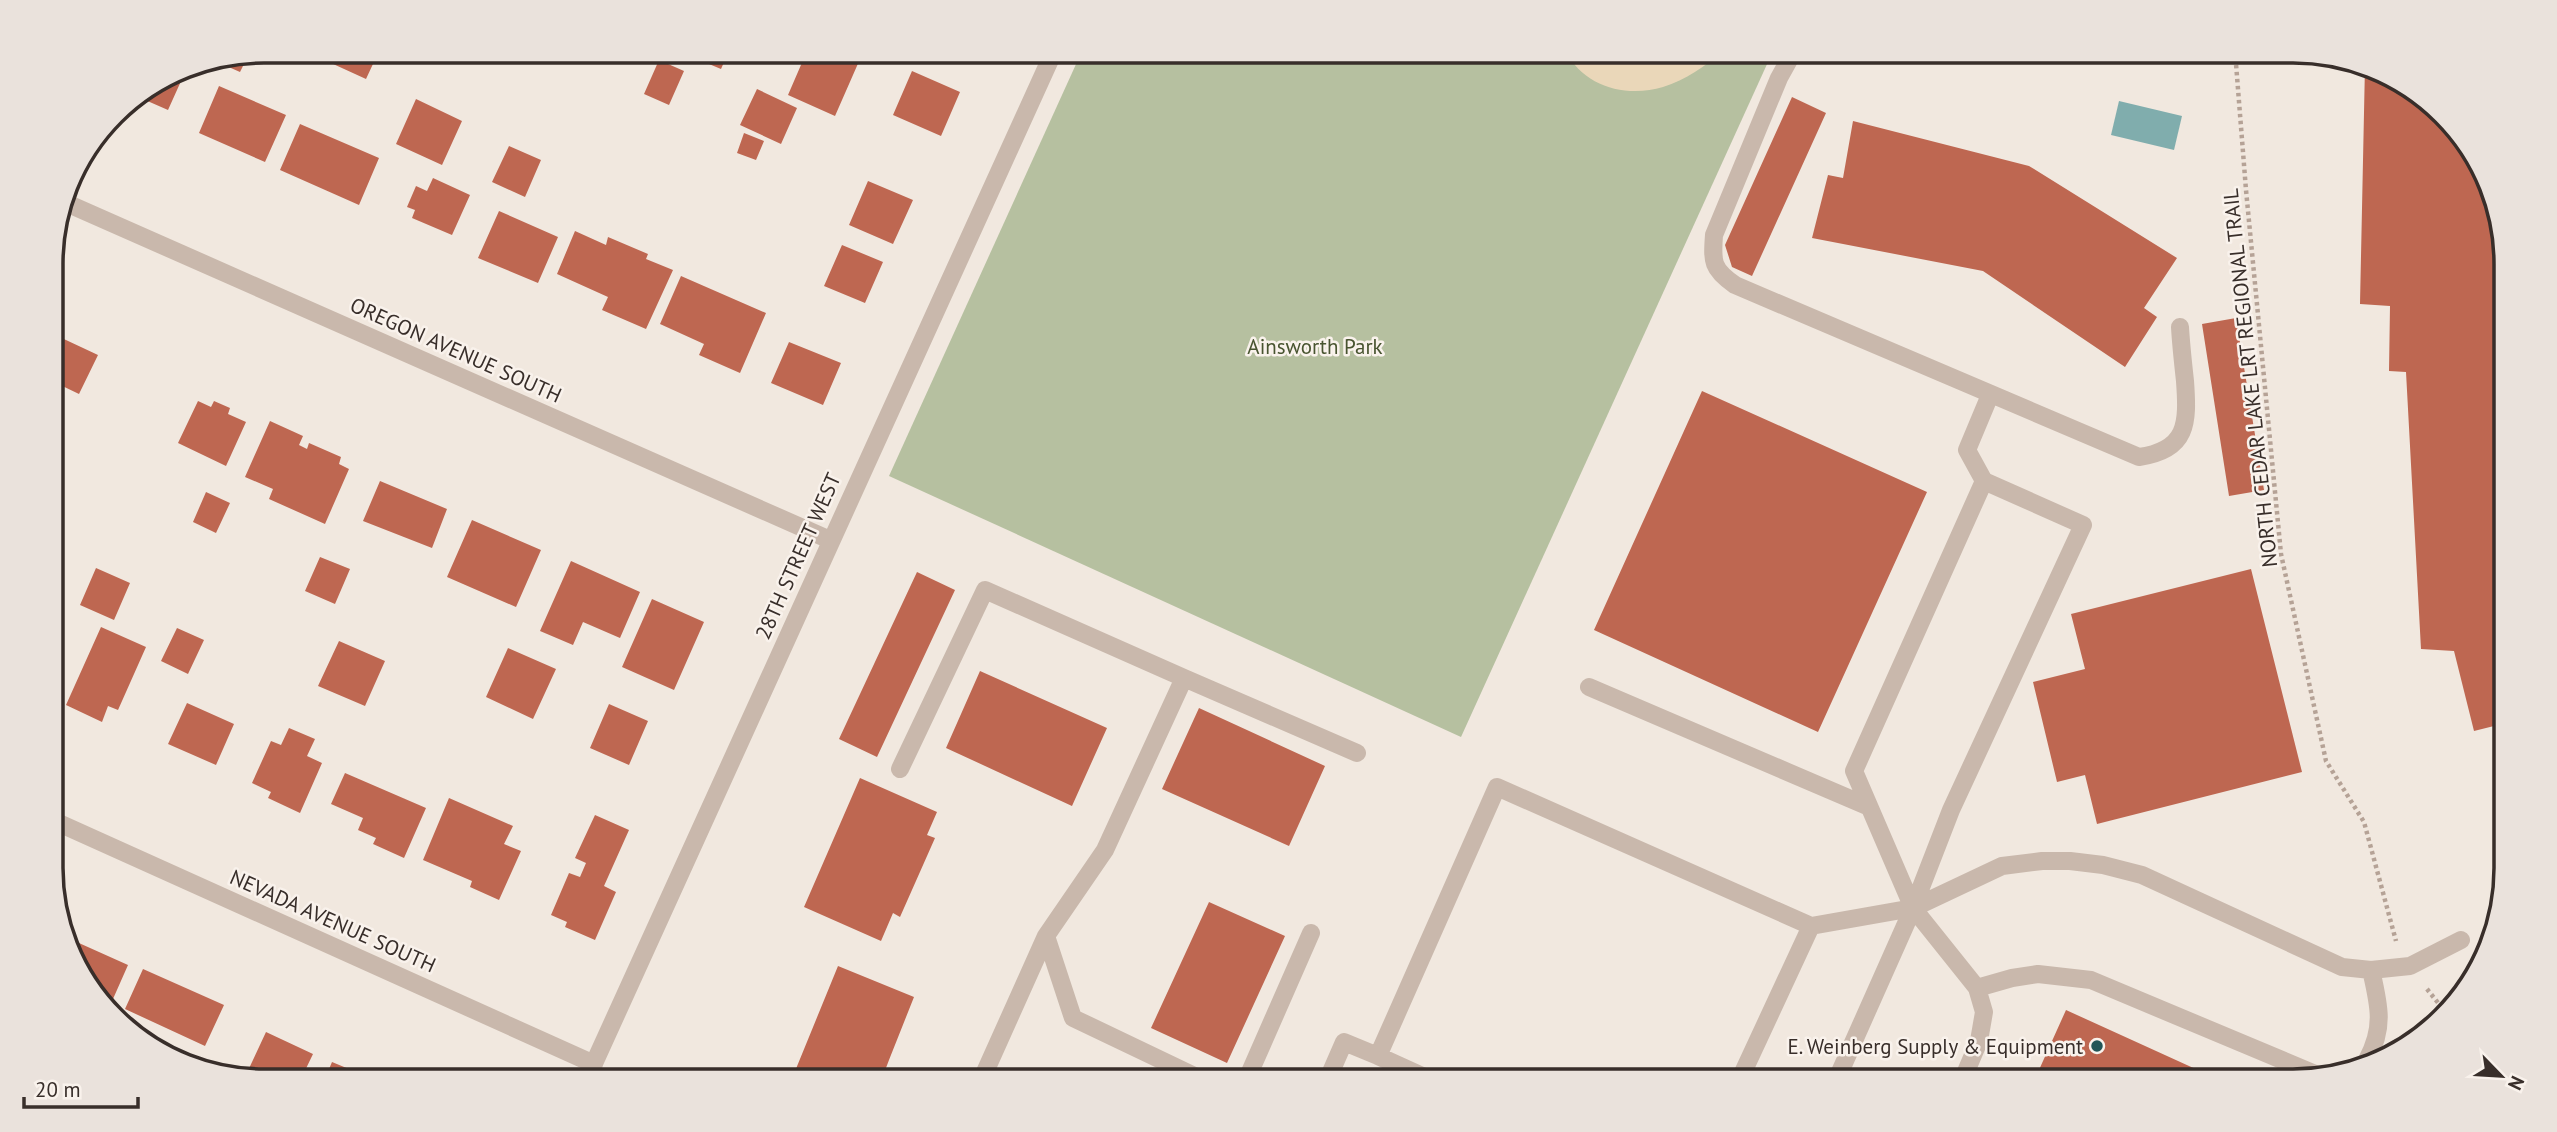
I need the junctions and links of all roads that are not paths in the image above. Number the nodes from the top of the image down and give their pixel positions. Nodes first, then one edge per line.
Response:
1 (1049, 63) edge
2 (1788, 63) edge
3 (72, 206) edge
4 (2179, 327) dead end
5 (1990, 395) junction
6 (1984, 481) junction
7 (830, 540) junction
8 (1184, 678) junction
9 (1589, 687) dead end
10 (1357, 753) dead end
11 (900, 769) dead end
12 (1867, 806) junction
13 (63, 825) edge
14 (1913, 908) junction
15 (1811, 926) junction
16 (1311, 933) dead end
17 (1046, 936) junction
18 (2461, 940) dead end
19 (2371, 970) junction
20 (1977, 988) junction
21 (2370, 1053) edge
22 (1378, 1056) junction
23 (594, 1064) junction
24 (592, 1069) edge
25 (986, 1069) edge
26 (1180, 1069) edge
27 (1251, 1069) edge
28 (1332, 1069) edge
29 (1407, 1069) edge
30 (1745, 1069) edge
31 (1841, 1069) edge
32 (1967, 1069) edge
33 (2303, 1069) edge

1 - 7 street, 28TH STREET WEST
2 - 5 street
3 - 7 street, OREGON AVENUE SOUTH
4 - 5 street
5 - 6 street
6 - 12 street
6 - 14 street
7 - 23 street, 28TH STREET WEST
8 - 10 street
8 - 11 street
8 - 17 street
9 - 12 street
12 - 14 street
13 - 23 street, NEVADA AVENUE SOUTH
14 - 15 street
14 - 19 street
14 - 20 street
14 - 31 street
15 - 22 street
15 - 30 street
16 - 27 street
17 - 25 street
17 - 26 street
18 - 19 street
19 - 21 street
20 - 32 street
20 - 33 street
22 - 28 street
22 - 29 street
23 - 24 street, 28TH STREET WEST

